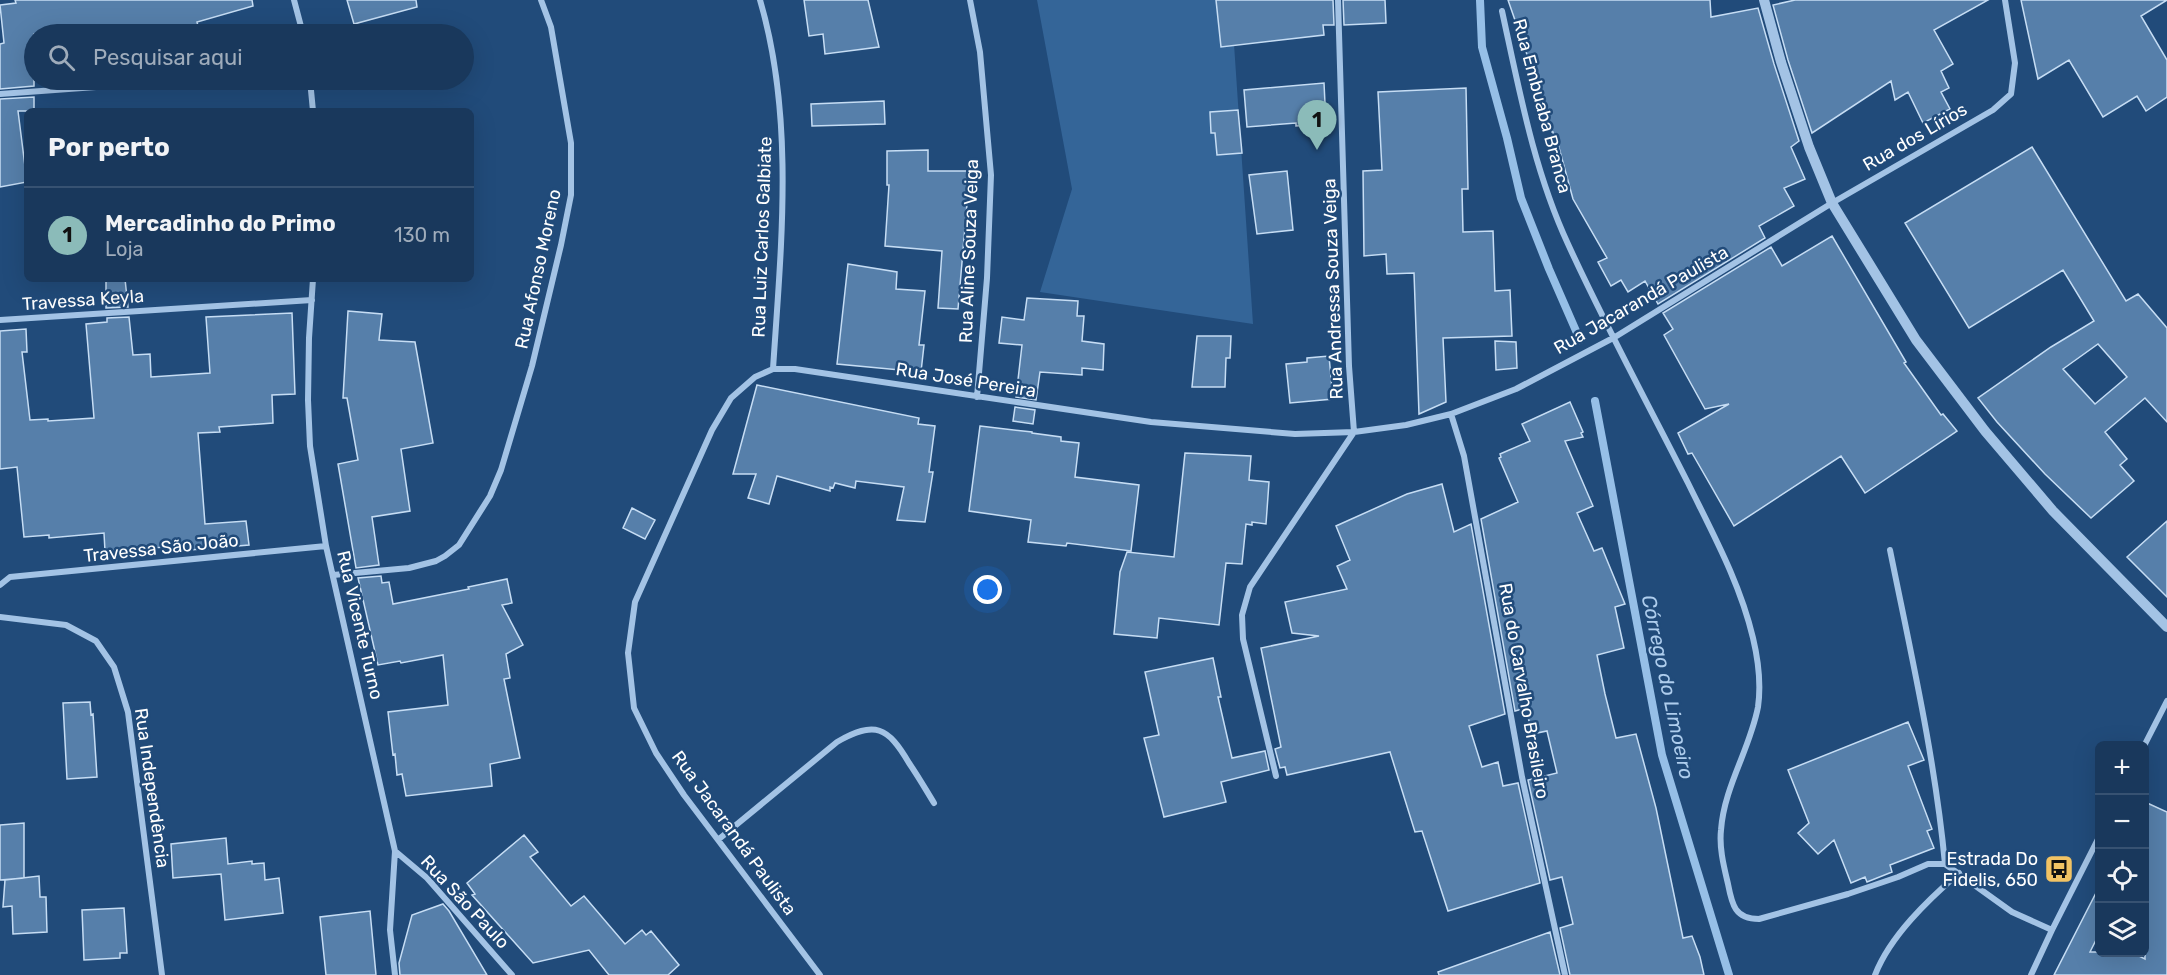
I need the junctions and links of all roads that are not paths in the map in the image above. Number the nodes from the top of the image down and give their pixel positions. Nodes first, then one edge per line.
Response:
1 (294, 0) edge
2 (541, 0) edge
3 (760, 0) edge
4 (970, 0) edge
5 (1338, 0) edge
6 (1764, 0) edge
7 (2005, 0) edge
8 (1502, 11) dead end
9 (300, 24) edge
10 (55, 90) edge
11 (311, 90) edge
12 (0, 94) edge
13 (313, 108) edge
14 (1832, 203) junction
15 (313, 282) edge
16 (312, 300) junction
17 (0, 320) edge
18 (1615, 338) junction
19 (773, 369) junction
20 (976, 397) junction
21 (1451, 414) junction
22 (1354, 432) junction
23 (326, 546) junction
24 (1890, 550) dead end
25 (333, 575) junction
26 (0, 585) edge
27 (0, 617) edge
28 (2167, 627) edge
29 (2167, 701) edge
30 (2147, 741) edge
31 (1276, 776) dead end
32 (934, 803) dead end
33 (718, 839) junction
34 (2095, 845) edge
35 (395, 851) junction
36 (1945, 864) junction
37 (1959, 873) junction
38 (2052, 930) junction
39 (162, 975) edge
40 (395, 975) edge
41 (512, 975) edge
42 (820, 975) edge
43 (1565, 975) edge
44 (1875, 975) edge
45 (2031, 975) edge

1 - 9 street
2 - 25 street, Rua Afonso Moreno
3 - 19 street, Rua Luiz Carlos Galbiate
4 - 20 street, Rua Aline Souza Veiga
5 - 22 street, Rua Andressa Souza Veiga
6 - 14 street
7 - 14 street, Rua dos Lírios
8 - 18 street, Rua Embuaba Branca
10 - 12 street
11 - 13 street
14 - 18 street, Rua Jacarandá Paulista
14 - 28 street
15 - 16 street, Rua Vicente Turno
16 - 17 street, Travessa Keyla
16 - 23 street, Rua Vicente Turno
18 - 21 street, Rua Jacarandá Paulista
18 - 36 street, Rua Embuaba Branca
19 - 20 street, Rua José Pereira
19 - 33 street, Rua Jacarandá Paulista
20 - 22 street, Rua José Pereira
21 - 22 street, Rua Jacarandá Paulista
21 - 43 street, Rua do Carvalho Brasileiro
22 - 31 street
23 - 25 street, Rua Vicente Turno
23 - 26 street, Travessa São João
24 - 36 street
25 - 35 street, Rua Vicente Turno
27 - 39 street, Rua Independência
29 - 30 street
32 - 33 street
33 - 42 street, Rua Jacarandá Paulista
34 - 38 street
35 - 40 street, Rua Vicente Turno
35 - 41 street, Rua São Paulo
36 - 37 street
37 - 38 street
37 - 44 street
38 - 45 street

